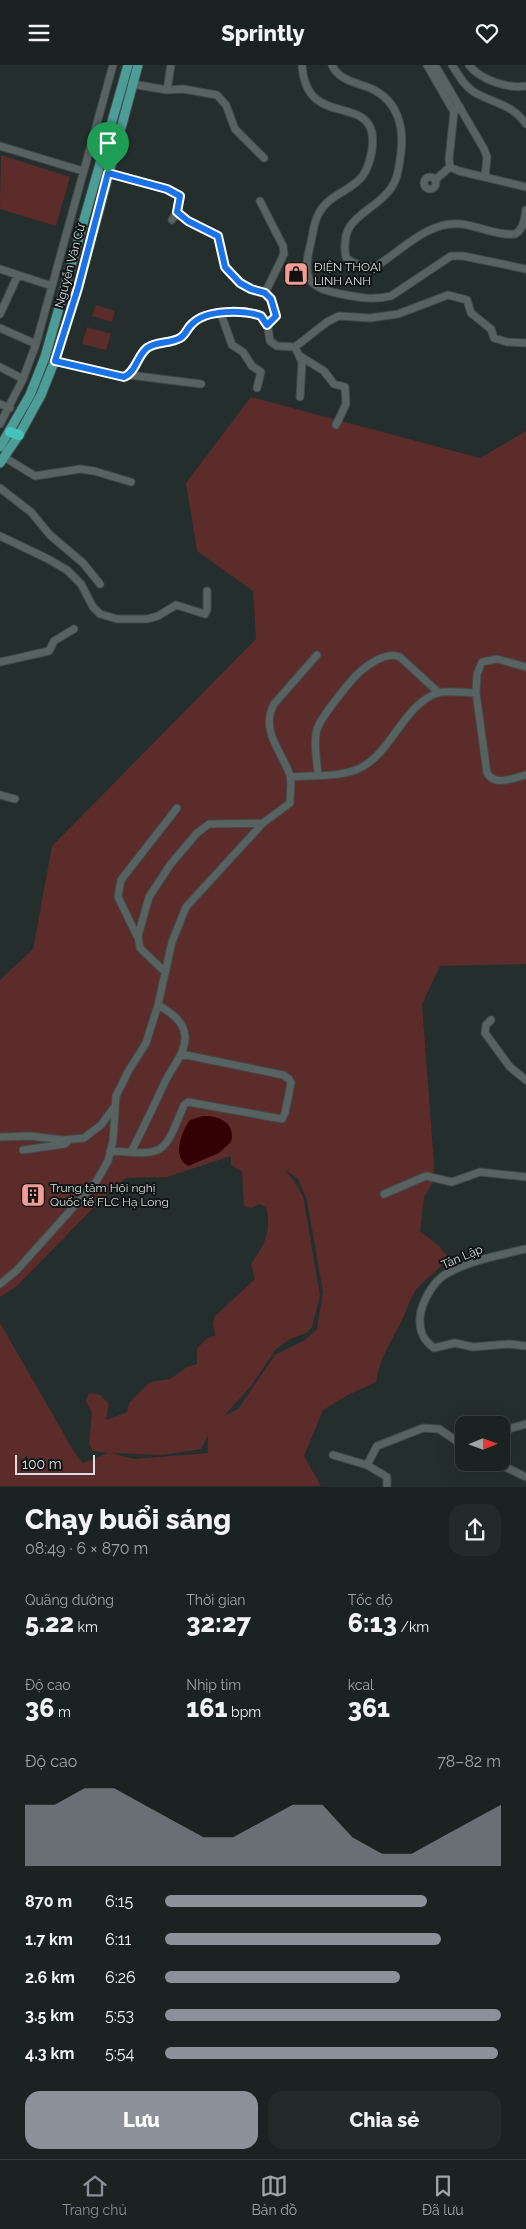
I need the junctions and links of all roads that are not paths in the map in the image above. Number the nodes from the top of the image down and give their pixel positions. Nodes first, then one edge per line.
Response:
1 (113, 65) edge
2 (128, 65) edge
3 (138, 65) edge
4 (171, 65) edge
5 (302, 65) edge
6 (332, 65) edge
7 (427, 65) edge
8 (435, 65) edge
9 (452, 65) edge
10 (469, 65) edge
11 (132, 84) junction
12 (526, 86) edge
13 (167, 90) junction
14 (457, 110) junction
15 (526, 124) edge
16 (0, 146) edge
17 (264, 158) dead end
18 (450, 167) junction
19 (83, 171) junction
20 (108, 173) junction
21 (485, 177) junction
22 (434, 180) dead end
23 (526, 187) edge
24 (260, 201) dead end
25 (526, 210) edge
26 (177, 212) junction
27 (172, 220) dead end
28 (68, 228) junction
29 (81, 231) junction
30 (0, 269) edge
31 (526, 269) edge
32 (18, 275) junction
33 (52, 286) junction
34 (265, 293) junction
35 (221, 313) junction
36 (0, 314) edge
37 (267, 325) junction
38 (0, 328) edge
39 (526, 343) edge
40 (36, 344) junction
41 (294, 347) junction
42 (300, 356) junction
43 (55, 361) junction
44 (0, 367) edge
45 (129, 375) junction
46 (23, 379) junction
47 (201, 383) dead end
48 (257, 388) dead end
49 (300, 397) dead end
50 (0, 404) edge
51 (10, 408) junction
52 (0, 424) edge
53 (336, 425) dead end
54 (14, 434) junction
55 (0, 447) edge
56 (2, 460) edge
57 (131, 482) dead end
58 (0, 487) edge
59 (0, 535) edge
60 (100, 584) dead end
61 (207, 591) dead end
62 (74, 629) dead end
63 (317, 655) dead end
64 (0, 662) edge
65 (526, 667) edge
66 (439, 693) junction
67 (476, 693) junction
68 (318, 775) junction
69 (526, 775) edge
70 (290, 777) junction
71 (0, 795) edge
72 (15, 799) dead end
73 (177, 808) dead end
74 (263, 823) junction
75 (138, 936) junction
76 (164, 971) junction
77 (158, 1005) junction
78 (491, 1020) dead end
79 (181, 1055) junction
80 (526, 1079) edge
81 (116, 1106) junction
82 (0, 1137) edge
83 (71, 1139) junction
84 (23, 1150) dead end
85 (110, 1151) junction
86 (131, 1152) junction
87 (526, 1177) edge
88 (384, 1194) dead end
89 (526, 1249) edge
90 (0, 1284) edge
91 (526, 1346) edge
92 (526, 1425) edge
93 (510, 1429) edge
94 (455, 1440) edge
95 (333, 1455) dead end
96 (367, 1465) junction
97 (510, 1469) edge
98 (526, 1477) edge
99 (388, 1487) edge

1 - 19 street, Nguyễn Văn Cừ
2 - 29 main road, Nguyễn Văn Cừ
3 - 11 main road, Nguyễn Văn Cừ
4 - 13 street
5 - 31 street
6 - 25 street
7 - 14 street
8 - 14 street
9 - 15 street
10 - 12 street
11 - 13 street
11 - 20 main road, Nguyễn Văn Cừ
13 - 17 street
14 - 18 street
14 - 21 street
16 - 19 street
18 - 21 street
18 - 22 street
19 - 28 street, Nguyễn Văn Cừ
20 - 26 street
20 - 43 main road, Nguyễn Văn Cừ
21 - 23 street
24 - 34 street
26 - 27 street
26 - 34 street
28 - 29 street
28 - 33 street, Nguyễn Văn Cừ
29 - 54 main road, Nguyễn Văn Cừ
30 - 32 street
32 - 33 street
32 - 36 street
33 - 40 street, Nguyễn Văn Cừ
34 - 37 street
35 - 37 street
35 - 45 street
35 - 48 street
37 - 41 street
38 - 40 street
39 - 41 street
40 - 46 street, Nguyễn Văn Cừ
41 - 42 street
42 - 49 street
42 - 53 street
43 - 45 street
43 - 54 main road, Nguyễn Văn Cừ
44 - 46 street
45 - 47 street
46 - 51 street, Nguyễn Văn Cừ
50 - 51 street
51 - 52 street, Nguyễn Văn Cừ
54 - 55 main road, Nguyễn Văn Cừ
54 - 56 main road, Nguyễn Văn Cừ
56 - 57 street
58 - 60 street
59 - 61 street
62 - 64 street
63 - 70 street
65 - 67 street
66 - 67 street
66 - 68 street
66 - 68 street
67 - 69 street
68 - 70 street
70 - 74 street
71 - 72 street
73 - 75 street
74 - 75 street
74 - 76 street
75 - 76 street
76 - 77 street
77 - 79 street
77 - 81 street
78 - 80 street
79 - 86 street
79 - 86 street
81 - 83 street
81 - 85 street
82 - 83 street
83 - 84 street
85 - 86 street
85 - 90 street
87 - 88 street
89 - 91 street, Tân Lập
92 - 93 street
94 - 96 street
95 - 96 street
96 - 99 street
97 - 98 street

